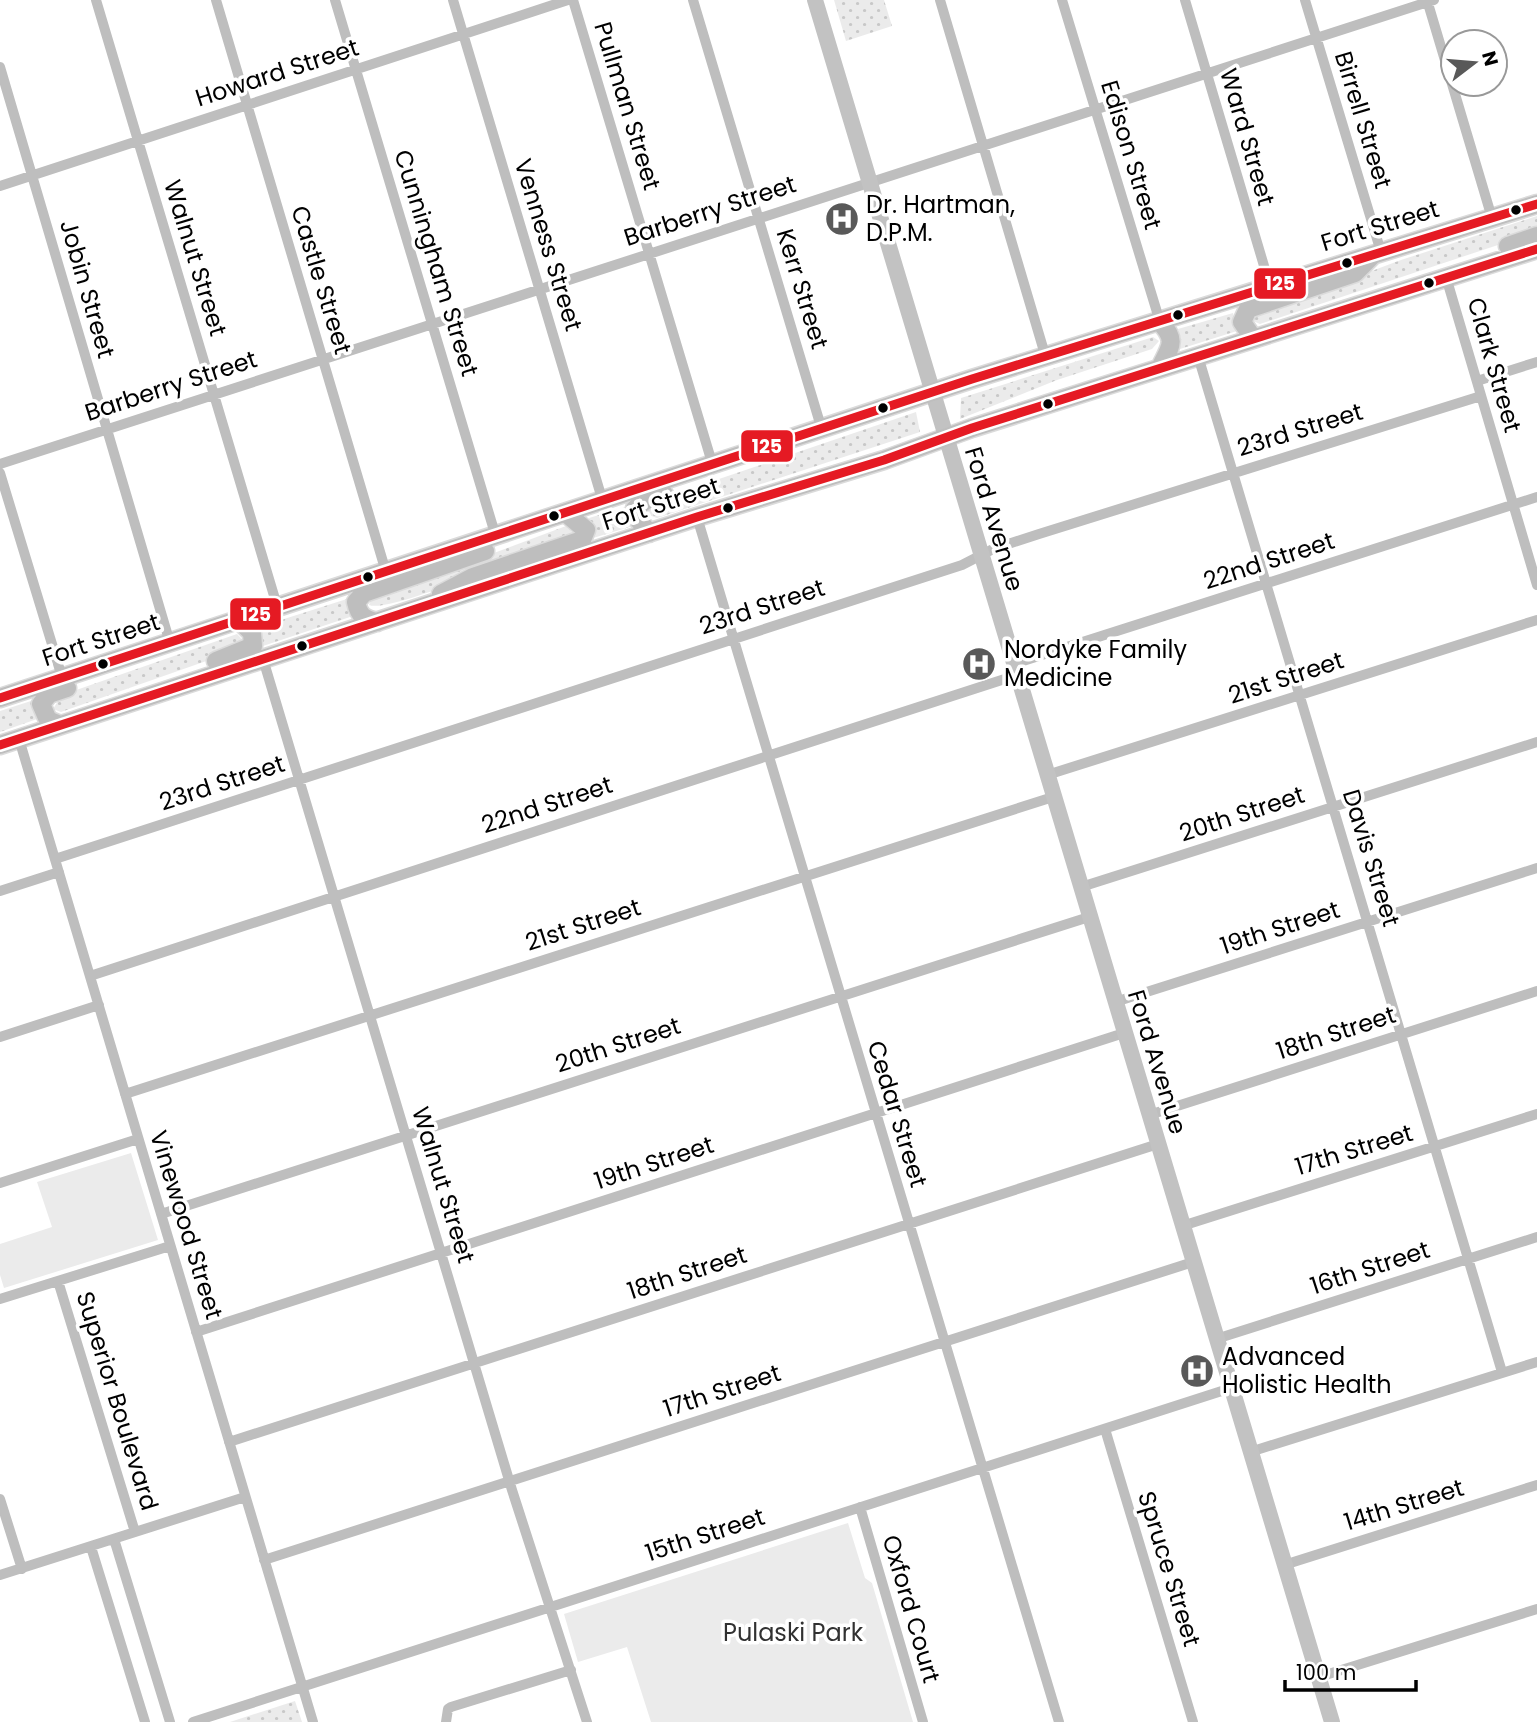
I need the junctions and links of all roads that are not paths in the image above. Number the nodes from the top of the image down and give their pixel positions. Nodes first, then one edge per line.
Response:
1 (96, 0) edge
2 (216, 0) edge
3 (335, 0) edge
4 (453, 0) edge
5 (568, 0) edge
6 (573, 0) edge
7 (693, 0) edge
8 (815, 0) edge
9 (940, 0) edge
10 (1062, 0) edge
11 (1185, 0) edge
12 (1305, 0) edge
13 (1430, 1) edge
14 (463, 34) junction
15 (1316, 38) junction
16 (0, 67) edge
17 (356, 69) junction
18 (1206, 73) junction
19 (247, 104) junction
20 (1095, 109) junction
21 (138, 141) junction
22 (983, 145) junction
23 (32, 176) junction
24 (870, 180) junction
25 (0, 186) edge
26 (1537, 204) edge
27 (758, 217) junction
28 (1492, 218) junction
29 (1537, 236) edge
30 (1537, 249) edge
31 (1378, 252) junction
32 (650, 253) junction
33 (1450, 276) junction
34 (1270, 286) junction
35 (539, 288) junction
36 (1160, 322) junction
37 (432, 323) junction
38 (1253, 338) junction
39 (1198, 356) junction
40 (323, 358) junction
41 (1046, 358) junction
42 (1537, 362) edge
43 (1160, 368) junction
44 (1477, 381) junction
45 (931, 393) junction
46 (214, 394) junction
47 (1481, 396) junction
48 (106, 429) junction
49 (822, 430) junction
50 (946, 437) junction
51 (786, 442) junction
52 (0, 464) edge
53 (713, 466) junction
54 (0, 473) edge
55 (1233, 473) junction
56 (1537, 498) edge
57 (603, 502) junction
58 (1513, 505) junction
59 (567, 514) junction
60 (697, 517) junction
61 (530, 526) junction
62 (649, 533) junction
63 (496, 537) junction
64 (981, 556) junction
65 (386, 572) junction
66 (1266, 584) junction
67 (1537, 585) edge
68 (424, 606) junction
69 (278, 609) junction
70 (1537, 620) edge
71 (240, 621) junction
72 (377, 622) junction
73 (196, 635) junction
74 (733, 639) junction
75 (170, 643) junction
76 (263, 659) junction
77 (1016, 670) junction
78 (62, 677) junction
79 (1300, 696) junction
80 (0, 698) edge
81 (81, 718) junction
82 (60, 725) junction
83 (19, 739) junction
84 (1537, 742) edge
85 (0, 745) edge
86 (768, 755) junction
87 (1047, 775) junction
88 (299, 780) junction
89 (1054, 797) junction
90 (1333, 807) junction
91 (55, 859) junction
92 (1537, 868) edge
93 (59, 872) junction
94 (804, 876) junction
95 (1081, 887) junction
96 (0, 891) edge
97 (334, 897) junction
98 (1089, 917) junction
99 (1367, 922) junction
100 (90, 976) junction
101 (1537, 991) edge
102 (840, 996) junction
103 (1115, 1002) junction
104 (99, 1005) junction
105 (370, 1016) junction
106 (1125, 1033) junction
107 (1401, 1034) junction
108 (0, 1037) edge
109 (125, 1094) junction
110 (875, 1114) junction
111 (1537, 1114) edge
112 (1149, 1115) junction
113 (406, 1135) junction
114 (138, 1139) junction
115 (1158, 1144) junction
116 (1435, 1146) junction
117 (0, 1183) edge
118 (161, 1214) junction
119 (908, 1224) junction
120 (1182, 1226) junction
121 (1537, 1237) edge
122 (170, 1246) junction
123 (441, 1253) junction
124 (1469, 1259) junction
125 (1193, 1262) junction
126 (58, 1281) junction
127 (0, 1299) edge
128 (196, 1332) junction
129 (1216, 1339) junction
130 (944, 1342) junction
131 (1537, 1362) edge
132 (474, 1363) junction
133 (1503, 1373) junction
134 (1231, 1388) junction
135 (1105, 1429) junction
136 (229, 1442) junction
137 (1250, 1452) junction
138 (985, 1468) junction
139 (510, 1481) junction
140 (1537, 1485) edge
141 (245, 1497) junction
142 (0, 1499) edge
143 (860, 1507) junction
144 (135, 1532) junction
145 (114, 1539) junction
146 (91, 1547) junction
147 (264, 1560) junction
148 (1284, 1565) junction
149 (22, 1569) junction
150 (0, 1575) edge
151 (550, 1607) junction
152 (1537, 1609) edge
153 (571, 1670) junction
154 (1319, 1678) junction
155 (302, 1686) junction
156 (145, 1722) edge
157 (170, 1722) edge
158 (193, 1722) edge
159 (313, 1722) edge
160 (446, 1722) edge
161 (587, 1722) edge
162 (923, 1722) edge
163 (1059, 1722) edge
164 (1193, 1722) edge
165 (1332, 1722) edge

1 - 21 street, Walnut Street
2 - 19 street, Castle Street
3 - 17 street, Cunningham Street
4 - 14 street, Venness Street
5 - 14 street, Howard Street
6 - 32 street, Pullman Street
7 - 27 street, Kerr Street
8 - 24 main road, Ford Avenue
9 - 22 street
10 - 20 street, Edison Street
11 - 18 street, Ward Street
12 - 15 street, Birrell Street
13 - 15 street, Barberry Street
13 - 28 street
14 - 17 street, Howard Street
14 - 35 street, Venness Street
15 - 18 street, Barberry Street
15 - 31 street, Birrell Street
16 - 23 street, Jobin Street
17 - 19 street, Howard Street
17 - 37 street, Cunningham Street
18 - 20 street, Barberry Street
18 - 34 street, Ward Street
19 - 21 street, Howard Street
19 - 40 street, Castle Street
20 - 22 street, Barberry Street
20 - 36 street, Edison Street
21 - 23 street, Howard Street
21 - 46 street, Walnut Street
22 - 24 street, Barberry Street
22 - 41 street
23 - 25 street, Howard Street
23 - 48 street, Jobin Street
24 - 27 street, Barberry Street
24 - 45 main road, Ford Avenue
26 - 28 main road, Fort Street
27 - 32 street, Barberry Street
27 - 49 street, Kerr Street
28 - 31 main road, Fort Street
29 - 33 main road
30 - 33 main road, Fort Street
31 - 34 main road, Fort Street
31 - 38 main road
32 - 35 street, Barberry Street
32 - 53 street, Pullman Street
33 - 38 main road, Fort Street
33 - 44 street, Clark Street
34 - 36 main road, Fort Street
35 - 37 street, Barberry Street
35 - 57 street, Venness Street
36 - 41 main road, Fort Street
36 - 43 main road
37 - 40 street, Barberry Street
37 - 63 street, Cunningham Street
38 - 39 main road, Fort Street
39 - 43 main road, Fort Street
39 - 55 street, Davis Street
40 - 46 street, Barberry Street
40 - 65 street, Castle Street
41 - 45 main road, Fort Street
42 - 44 street
43 - 50 main road, Fort Street
44 - 47 street, Clark Street
45 - 49 main road, Fort Street
45 - 50 main road, Ford Avenue
46 - 48 street, Barberry Street
46 - 69 street, Walnut Street
47 - 55 street, 23rd Street
47 - 58 street, Clark Street
48 - 52 street, Barberry Street
48 - 75 street, Jobin Street
49 - 51 main road, Fort Street
50 - 60 main road, Fort Street
50 - 64 main road, Ford Avenue
51 - 53 main road, Fort Street
51 - 62 main road
53 - 57 main road, Fort Street
54 - 78 street
55 - 64 street, 23rd Street
55 - 66 street, Davis Street
56 - 58 street, 22nd Street
57 - 59 main road, Fort Street
58 - 66 street, 22nd Street
58 - 67 street, Clark Street
59 - 61 main road, Fort Street
59 - 68 main road
60 - 62 main road, Fort Street
60 - 74 street, Cedar Street
61 - 63 main road, Fort Street
61 - 72 main road
62 - 68 main road, Fort Street
63 - 65 main road, Fort Street
64 - 74 street, 23rd Street
64 - 77 main road, Ford Avenue
65 - 69 main road, Fort Street
66 - 77 street, 22nd Street
66 - 79 street, Davis Street
68 - 72 main road, Fort Street
69 - 71 main road, Fort Street
70 - 79 street, 21st Street
71 - 73 main road, Fort Street
71 - 81 main road
72 - 76 main road, Fort Street
73 - 75 main road, Fort Street
73 - 82 main road
74 - 86 street, Cedar Street
74 - 88 street, 23rd Street
75 - 78 main road, Fort Street
76 - 81 main road, Fort Street
76 - 88 street, Walnut Street
77 - 86 street, 22nd Street
77 - 87 main road, Ford Avenue
78 - 80 main road, Fort Street
79 - 87 street, 21st Street
79 - 90 street, Davis Street
81 - 82 main road, Fort Street
82 - 83 main road, Fort Street
83 - 85 main road, Fort Street
83 - 91 street, Vinewood Street
84 - 90 street, 20th Street
86 - 94 street, Cedar Street
86 - 97 street, 22nd Street
87 - 89 main road, Ford Avenue
88 - 91 street, 23rd Street
88 - 97 street, Walnut Street
89 - 94 street, 21st Street
89 - 95 main road, Ford Avenue
90 - 95 street, 20th Street
90 - 99 street, Davis Street
91 - 93 street, Vinewood Street
92 - 99 street, 19th Street
93 - 96 street
93 - 100 street, Vinewood Street
94 - 102 street, Cedar Street
94 - 105 street, 21st Street
95 - 98 main road, Ford Avenue
97 - 100 street, 22nd Street
97 - 105 street, Walnut Street
98 - 102 street, 20th Street
98 - 103 main road, Ford Avenue
99 - 103 street, 19th Street
99 - 107 street, Davis Street
100 - 104 street, Vinewood Street
101 - 107 street, 18th Street
102 - 110 street, Cedar Street
102 - 113 street, 20th Street
103 - 106 main road, Ford Avenue
104 - 108 street
104 - 109 street, Vinewood Street
105 - 109 street, 21st Street
105 - 113 street, Walnut Street
106 - 110 street, 19th Street
106 - 112 main road, Ford Avenue
107 - 112 street, 18th Street
107 - 116 street, Davis Street
109 - 114 street, Vinewood Street
110 - 119 street, Cedar Street
110 - 123 street, 19th Street
111 - 116 street, 17th Street
112 - 115 main road, Ford Avenue
113 - 118 street, 20th Street
113 - 123 street, Walnut Street
114 - 117 street
114 - 118 street, Vinewood Street
115 - 119 street, 18th Street
115 - 120 main road, Ford Avenue
116 - 120 street, 17th Street
116 - 124 street, Davis Street
118 - 122 street, Vinewood Street
119 - 130 street, Cedar Street
119 - 132 street, 18th Street
120 - 125 main road, Ford Avenue
121 - 124 street, 16th Street
122 - 126 street
122 - 128 street, Vinewood Street
123 - 128 street, 19th Street
123 - 132 street, Walnut Street
124 - 129 street, 16th Street
124 - 133 street, Davis Street
125 - 129 main road, Ford Avenue
125 - 130 street, 17th Street
126 - 127 street
126 - 144 street, Superior Boulevard
128 - 136 street, Vinewood Street
129 - 134 main road, Ford Avenue
130 - 138 street, Cedar Street
130 - 139 street, 17th Street
131 - 133 street
132 - 136 street, 18th Street
132 - 139 street, Walnut Street
133 - 137 street
134 - 135 street, 15th Street
134 - 137 main road, Ford Avenue
135 - 138 street, 15th Street
135 - 164 street, Spruce Street
136 - 141 street, Vinewood Street
137 - 148 main road, Ford Avenue
138 - 143 street, 15th Street
138 - 163 street, Cedar Street
139 - 147 street, 17th Street
139 - 151 street, Walnut Street
140 - 148 street, 14th Street
141 - 144 street
141 - 147 street, Vinewood Street
142 - 149 street
143 - 151 street, 15th Street
143 - 162 street, Oxford Court
144 - 145 street
145 - 146 street
145 - 157 street, Superior Boulevard
146 - 149 street
146 - 156 street
147 - 155 street, Vinewood Street
148 - 154 main road, Ford Avenue
149 - 150 street
151 - 153 street, Walnut Street
151 - 155 street, 15th Street
152 - 154 street
153 - 160 street
153 - 161 street, Walnut Street
154 - 165 main road, Ford Avenue
155 - 158 street, 15th Street
155 - 159 street, Vinewood Street

